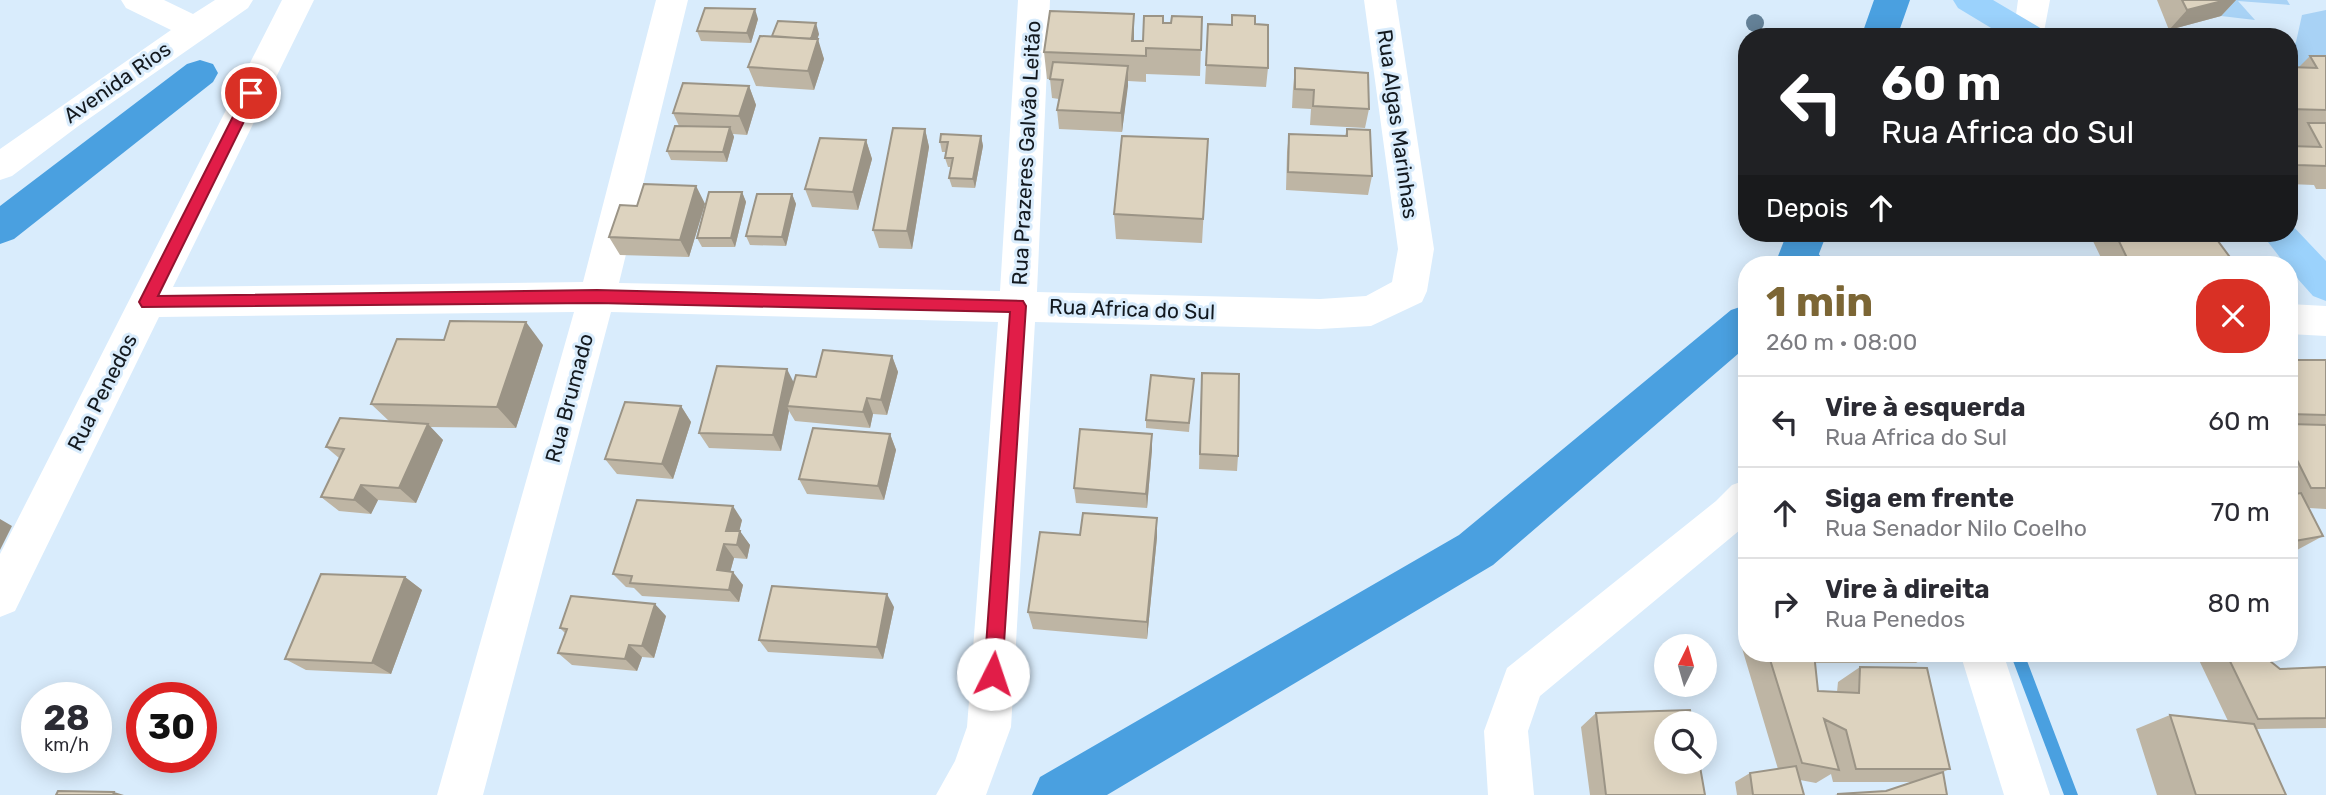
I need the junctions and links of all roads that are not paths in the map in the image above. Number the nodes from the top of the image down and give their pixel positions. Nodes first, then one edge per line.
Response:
1 (137, 0) edge
2 (237, 0) edge
3 (298, 0) edge
4 (672, 0) edge
5 (1034, 0) edge
6 (1380, 0) edge
7 (2034, 0) edge
8 (1971, 2) edge
9 (194, 27) junction
10 (2016, 28) edge
11 (2031, 28) edge
12 (0, 167) edge
13 (2287, 242) edge
14 (1416, 249) joint
15 (2326, 286) edge
16 (597, 297) junction
17 (147, 302) junction
18 (1018, 306) junction
19 (2298, 319) edge
20 (2326, 321) edge
21 (1738, 506) edge
22 (0, 597) edge
23 (1985, 662) edge
24 (460, 795) edge
25 (959, 795) edge
26 (1511, 795) edge
27 (2027, 795) edge

1 - 9 street
2 - 9 street, Avenida Rios
3 - 17 street, Rua Penedos
4 - 16 street, Rua Brumado
5 - 18 street, Rua Prazeres Galvão Leitão
6 - 14 street, Rua Algas Marinhas
7 - 11 street
8 - 10 main road
9 - 12 street, Avenida Rios
13 - 15 main road
14 - 18 street, Rua Africa do Sul
16 - 17 street, Rua Africa do Sul
16 - 18 street, Rua Africa do Sul
16 - 24 street, Rua Brumado
17 - 22 street, Rua Penedos
18 - 25 street, Rua Prazeres Galvão Leitão
19 - 20 street
21 - 26 street
23 - 27 street

